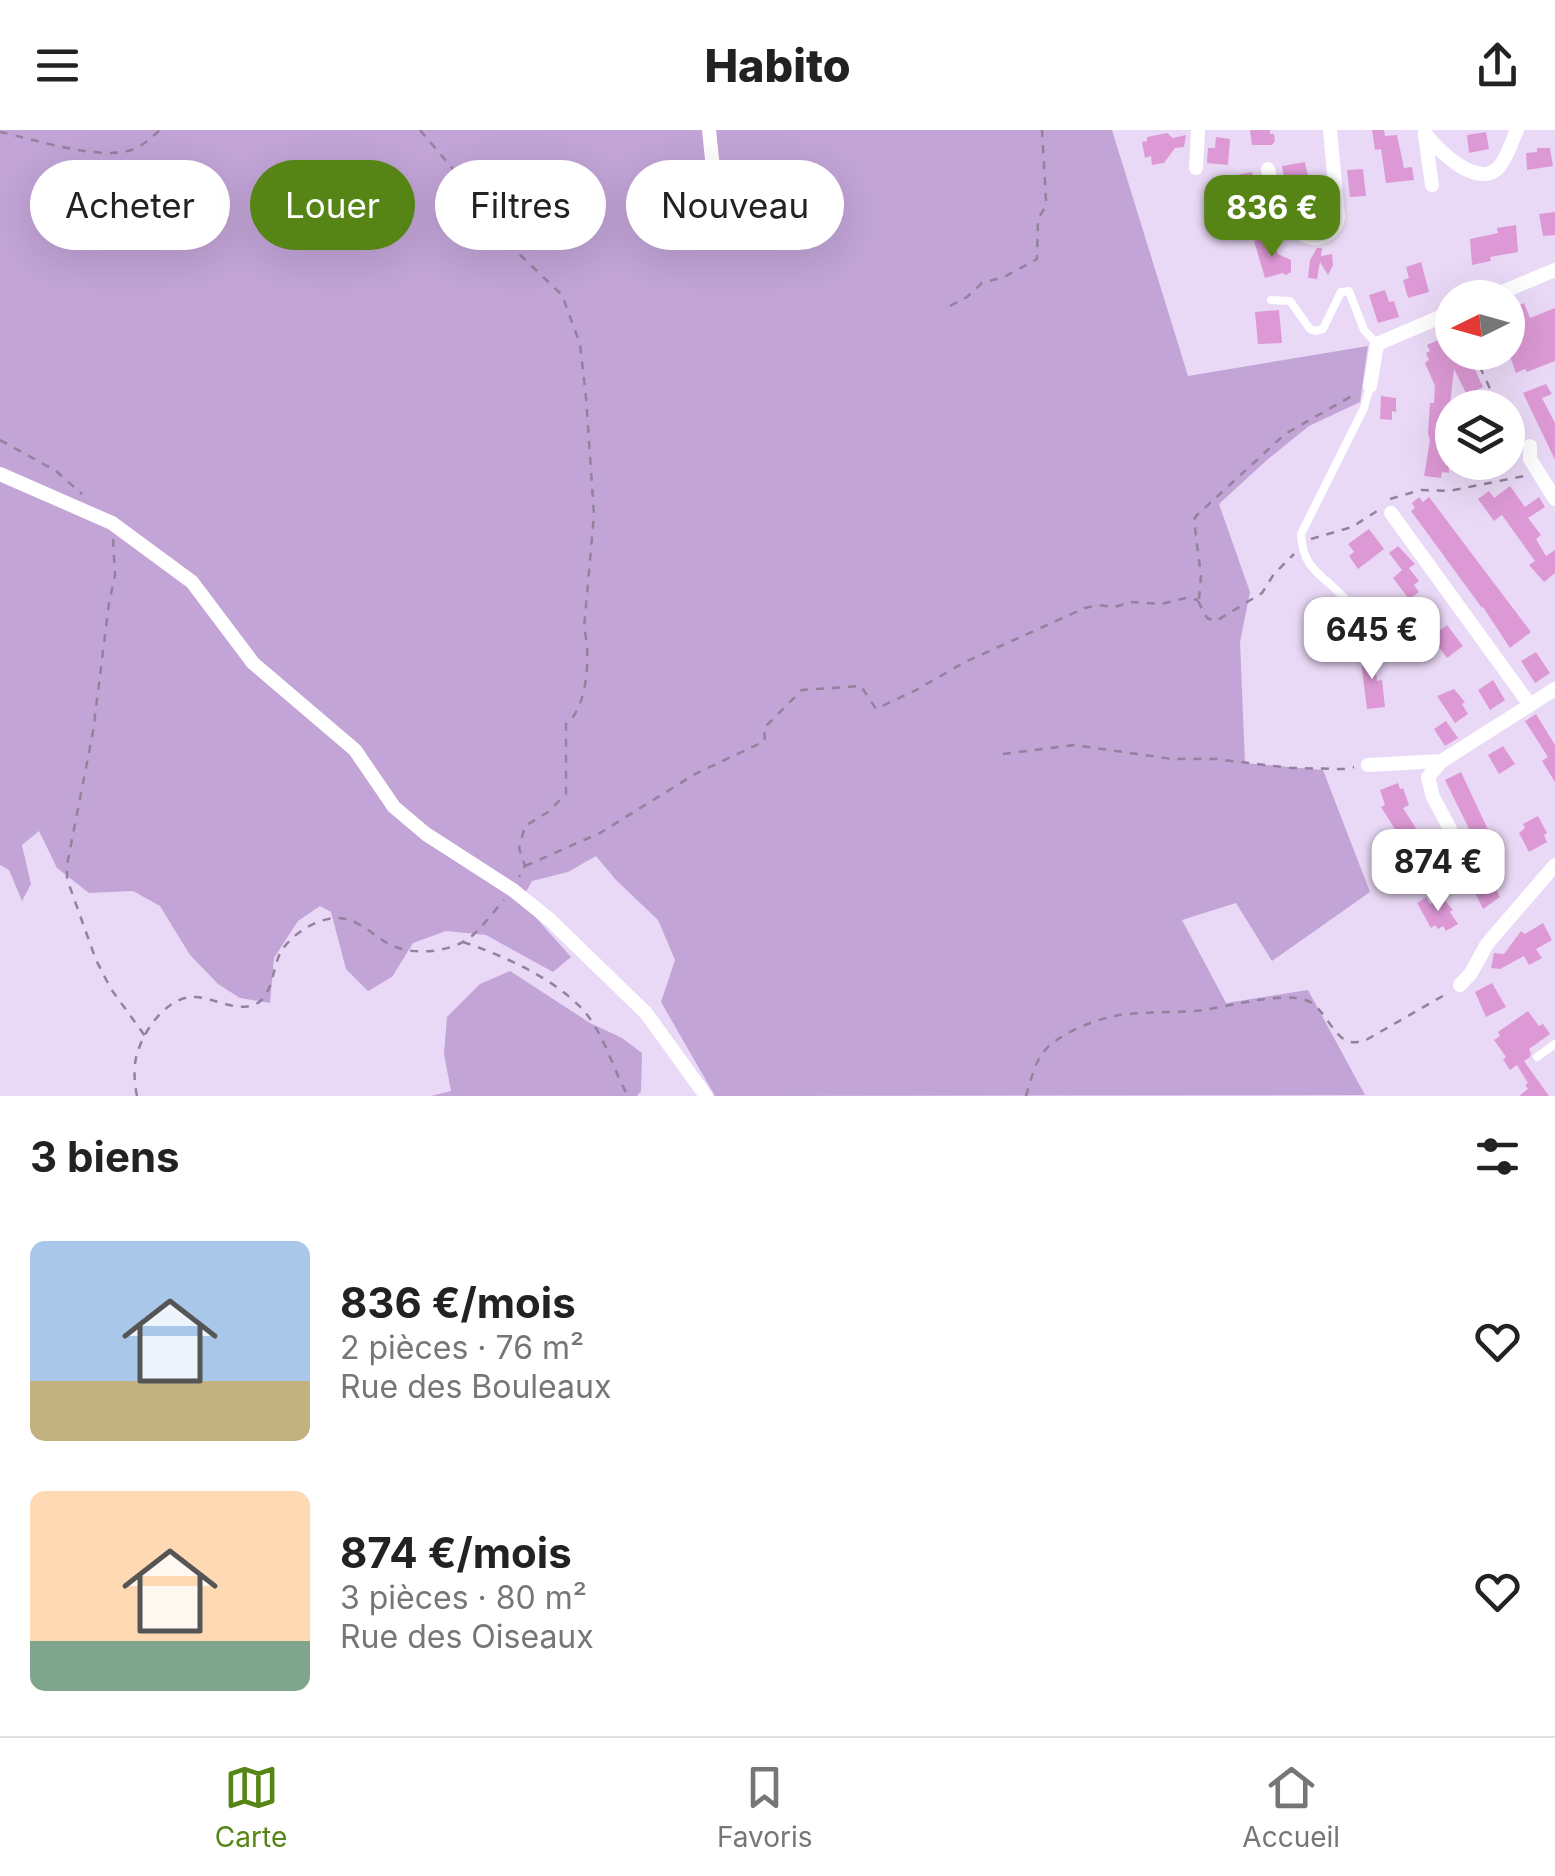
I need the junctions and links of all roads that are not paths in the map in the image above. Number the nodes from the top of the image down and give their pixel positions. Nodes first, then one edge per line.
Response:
1 (709, 130) edge
2 (1198, 130) edge
3 (1330, 130) edge
4 (1518, 130) edge
5 (1424, 132) edge
6 (712, 160) edge
7 (1196, 168) dead end
8 (1268, 168) dead end
9 (1432, 185) dead end
10 (1555, 270) edge
11 (1525, 283) edge
12 (1272, 300) dead end
13 (1435, 319) edge
14 (1377, 344) junction
15 (1370, 386) joint
16 (1530, 446) dead end
17 (0, 474) edge
18 (1555, 499) edge
19 (1390, 513) dead end
20 (1362, 627) dead end
21 (1555, 689) edge
22 (1530, 705) junction
23 (1442, 761) junction
24 (1368, 765) road end
25 (1464, 857) dead end
26 (1555, 865) edge
27 (1460, 985) road end
28 (1555, 1044) edge
29 (1537, 1057) dead end
30 (706, 1096) edge

1 - 6 street
2 - 7 street
3 - 8 street
4 - 5 street
5 - 9 street
10 - 11 street
12 - 14 lane
13 - 14 street
14 - 15 street
15 - 20 lane
16 - 18 street
17 - 30 street
19 - 22 street
21 - 22 street
22 - 23 street
23 - 24 street
23 - 25 street
26 - 27 street
28 - 29 lane

